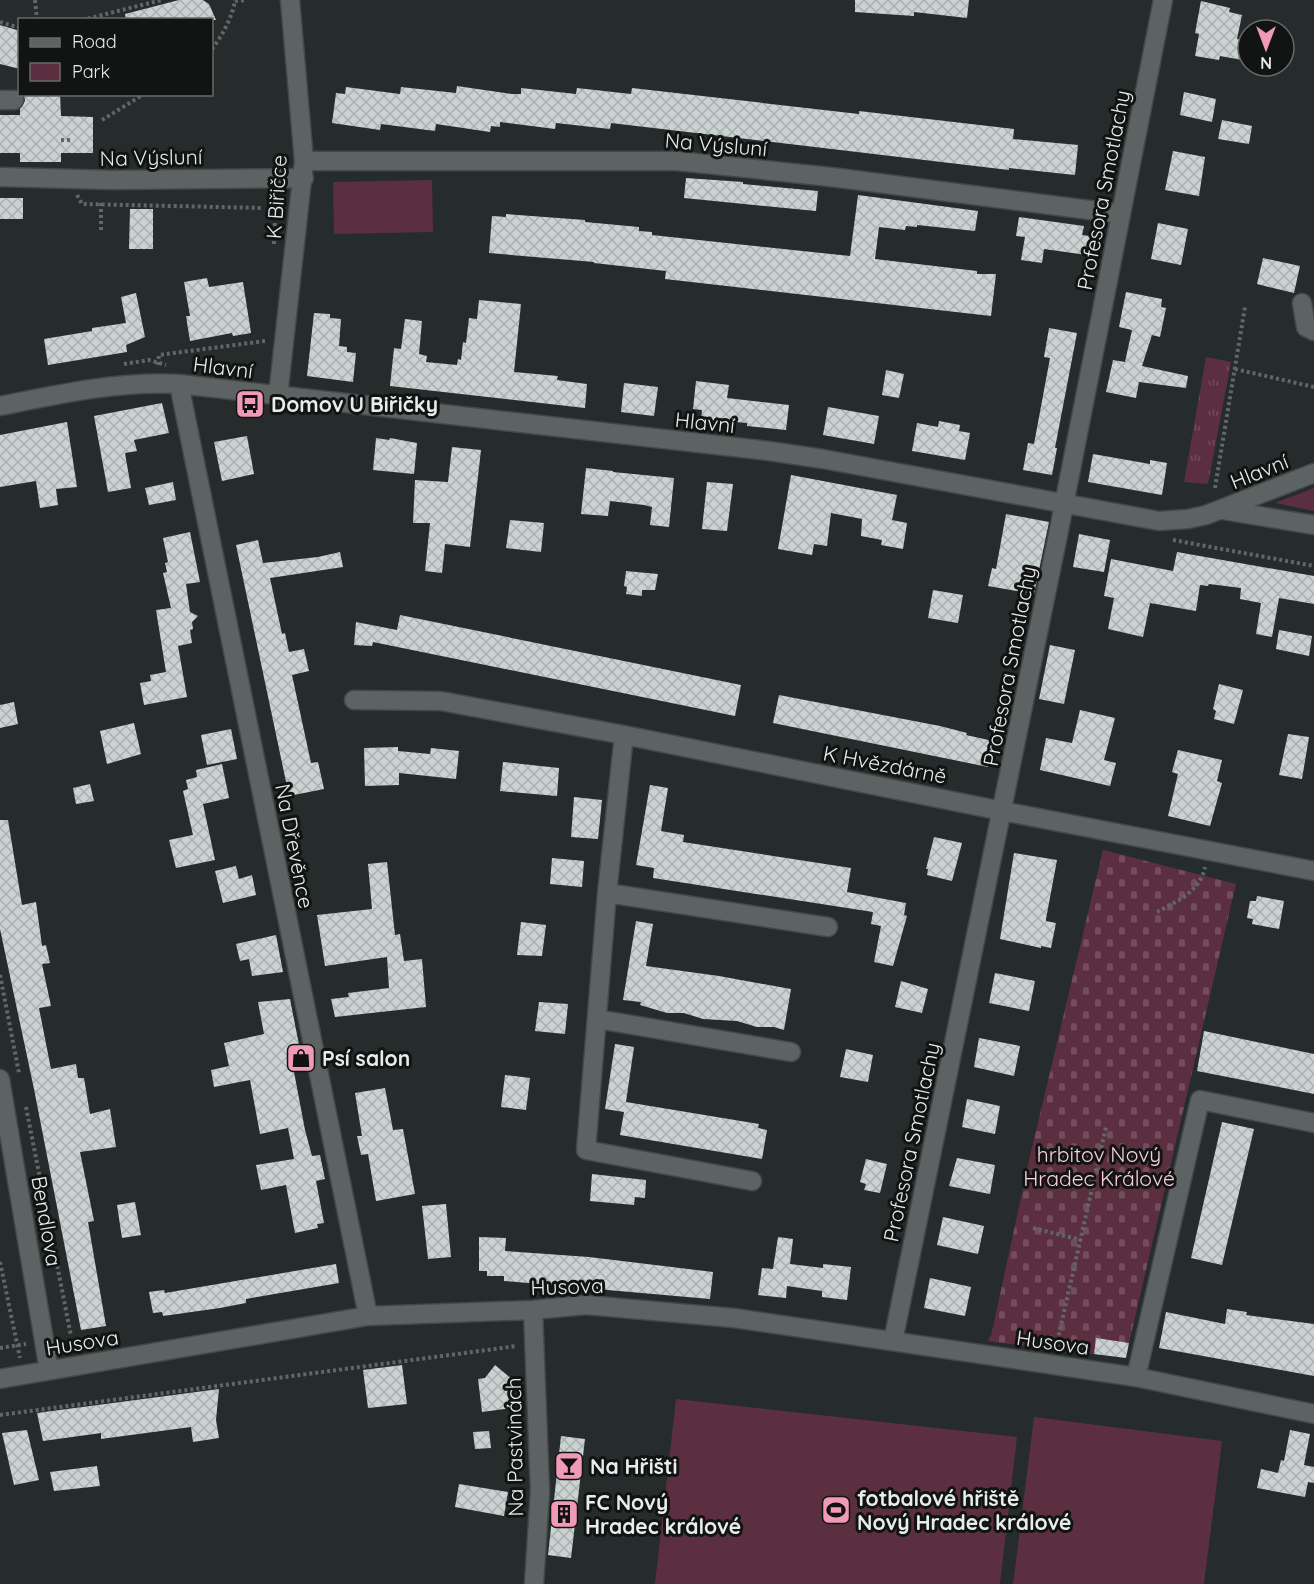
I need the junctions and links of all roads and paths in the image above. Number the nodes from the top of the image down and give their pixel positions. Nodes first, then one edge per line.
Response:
1 (35, 0) edge
2 (162, 0) edge
3 (248, 0) edge
4 (290, 0) edge
5 (1163, 0) edge
6 (235, 1) edge
7 (37, 18) edge
8 (90, 18) edge
9 (0, 22) edge
10 (18, 27) edge
11 (213, 48) edge
12 (141, 96) edge
13 (102, 120) dead end
14 (61, 140) dead end
15 (70, 140) dead end
16 (304, 169) junction
17 (0, 177) edge
18 (107, 180) junction
19 (112, 204) dead end
20 (263, 208) dead end
21 (1121, 214) junction
22 (101, 230) dead end
23 (1302, 303) dead end
24 (1245, 307) dead end
25 (1314, 331) edge
26 (265, 341) dead end
27 (159, 355) dead end
28 (1235, 369) junction
29 (179, 384) junction
30 (1314, 387) edge
31 (278, 396) junction
32 (0, 406) edge
33 (1314, 473) edge
34 (1215, 489) dead end
35 (1064, 504) junction
36 (1221, 510) junction
37 (1314, 525) edge
38 (354, 700) dead end
39 (624, 735) junction
40 (1002, 811) junction
41 (1314, 871) edge
42 (1203, 876) dead end
43 (607, 893) junction
44 (1157, 912) dead end
45 (828, 927) dead end
46 (0, 975) edge
47 (597, 1018) junction
48 (791, 1052) dead end
49 (0, 1080) edge
50 (21, 1080) dead end
51 (25, 1103) dead end
52 (1314, 1123) edge
53 (1106, 1127) dead end
54 (752, 1181) dead end
55 (1033, 1228) dead end
56 (1081, 1240) junction
57 (0, 1262) edge
58 (533, 1310) junction
59 (368, 1317) junction
60 (71, 1336) dead end
61 (44, 1340) junction
62 (893, 1341) junction
63 (534, 1343) junction
64 (17, 1345) junction
65 (0, 1348) edge
66 (1055, 1354) dead end
67 (49, 1370) junction
68 (23, 1374) junction
69 (1136, 1377) junction
70 (0, 1379) edge
71 (1314, 1414) edge
72 (0, 1415) edge
73 (534, 1584) edge

1 - 7 path
2 - 8 path
3 - 6 path
4 - 16 street, K Biřičce
5 - 21 street, Profesora Smotlachy
6 - 11 path
9 - 10 path
12 - 13 path
14 - 15 path
16 - 18 street, Na Výsluní
16 - 21 street, Na Výsluní
16 - 31 street, K Biřičce
17 - 18 street, Na Výsluní
18 - 22 path
19 - 20 path
21 - 35 street, Profesora Smotlachy
23 - 25 street
24 - 28 path
26 - 27 path
28 - 30 path
28 - 34 path
29 - 31 street, Hlavní
29 - 32 street, Hlavní
29 - 59 street, Na Dřevěnce
31 - 35 street, Hlavní
33 - 36 street, Hlavní
35 - 36 street, Hlavní
35 - 40 street, Profesora Smotlachy
36 - 37 street, Hlavní
38 - 39 street, K Hvězdárně
39 - 40 street, K Hvězdárně
39 - 43 street
40 - 41 street, K Hvězdárně
40 - 62 street, Profesora Smotlachy
42 - 44 path
43 - 45 street
43 - 47 street
46 - 50 path
47 - 48 street
47 - 54 street
49 - 61 street, Bendlova
51 - 60 path
52 - 69 street
53 - 56 path
55 - 56 path
56 - 66 path
57 - 64 path
58 - 59 street, Husova
58 - 62 street, Husova
58 - 63 street, Na Pastvinách
59 - 67 street, Husova
61 - 64 path
61 - 67 street, Bendlova
62 - 69 street, Husova
63 - 72 path
63 - 73 street, Na Pastvinách
64 - 65 path
64 - 68 path
67 - 68 street, Husova
68 - 70 street, Husova
69 - 71 street, Husova

